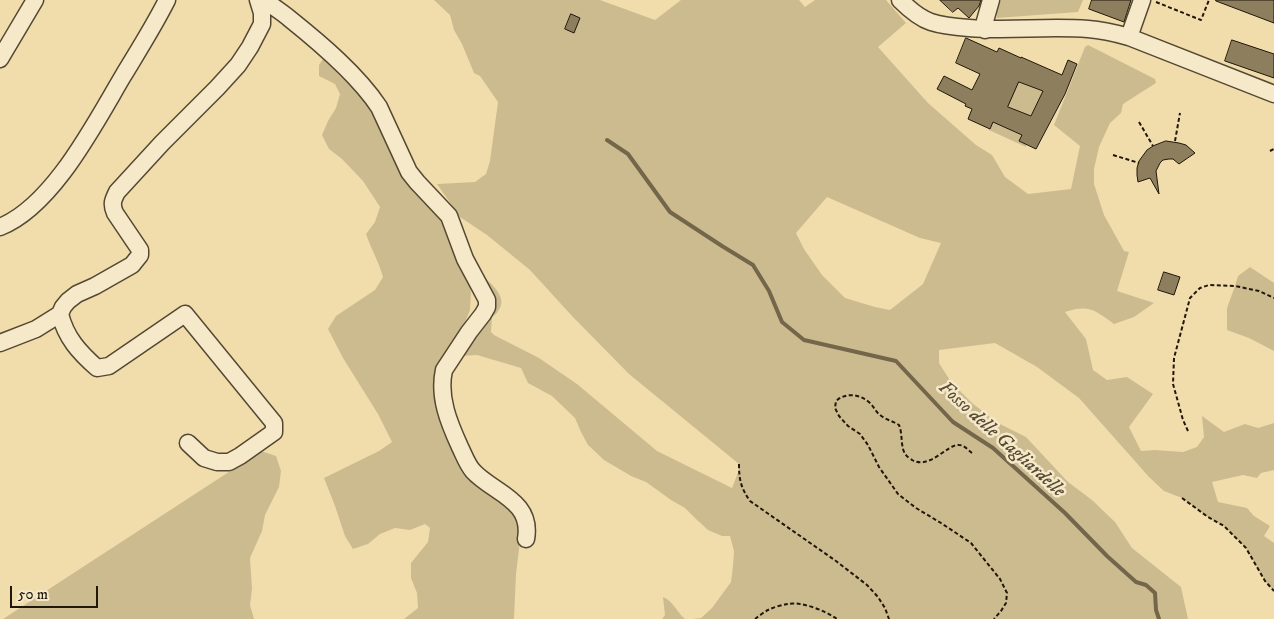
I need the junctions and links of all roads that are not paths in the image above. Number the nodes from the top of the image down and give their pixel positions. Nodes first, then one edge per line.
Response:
1 (35, 0) edge
2 (167, 0) edge
3 (258, 0) edge
4 (265, 0) edge
5 (900, 0) edge
6 (991, 0) edge
7 (1150, 1) edge
8 (985, 30) junction
9 (1129, 37) junction
10 (0, 59) edge
11 (1274, 94) edge
12 (0, 227) edge
13 (60, 314) junction
14 (0, 343) edge
15 (188, 443) dead end
16 (526, 539) dead end

1 - 10 street
2 - 12 street
3 - 13 street
4 - 16 street
5 - 8 street
6 - 8 street
7 - 9 street
8 - 9 street
9 - 11 street
13 - 14 street
13 - 15 street

